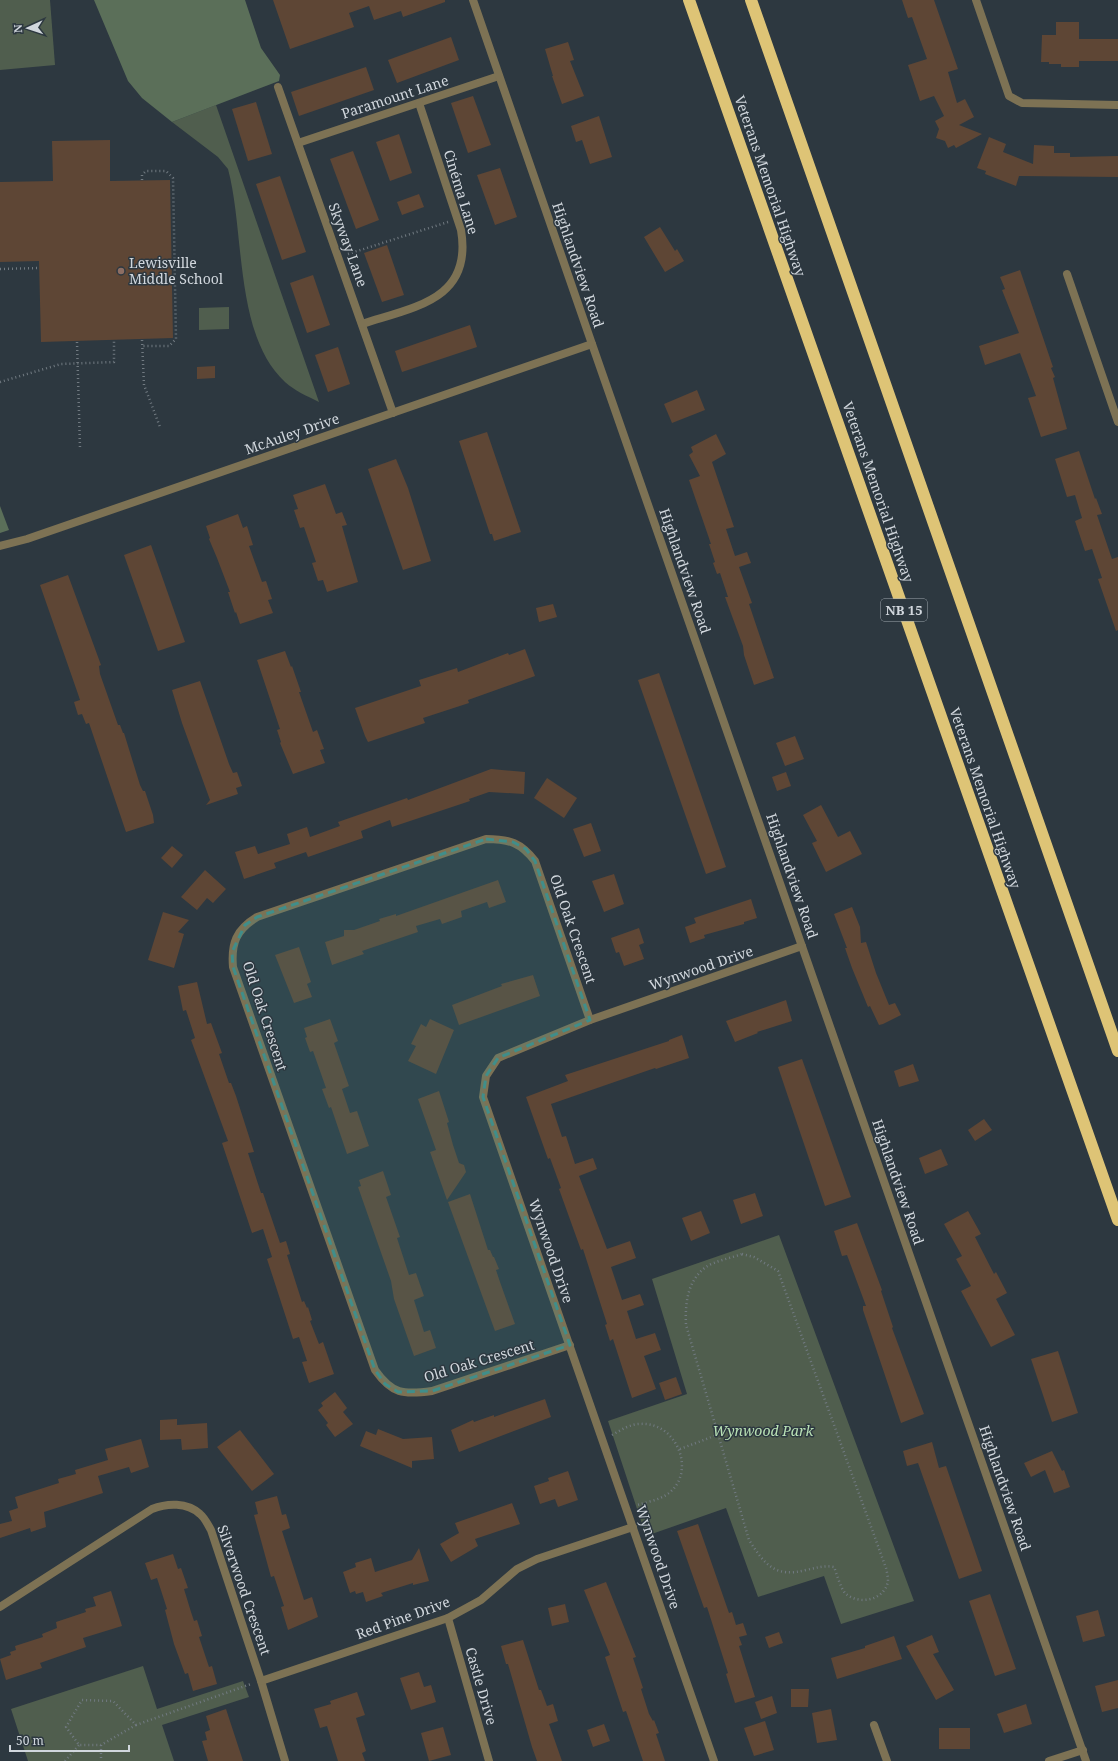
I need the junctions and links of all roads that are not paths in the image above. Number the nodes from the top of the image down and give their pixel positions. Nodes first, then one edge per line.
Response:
1 (473, 0) edge
2 (689, 0) edge
3 (751, 0) edge
4 (976, 0) edge
5 (500, 76) junction
6 (278, 86) dead end
7 (419, 103) junction
8 (1118, 105) edge
9 (298, 143) junction
10 (1067, 274) dead end
11 (362, 324) junction
12 (592, 344) junction
13 (393, 413) junction
14 (1118, 422) edge
15 (0, 546) edge
16 (802, 946) junction
17 (590, 1020) junction
18 (1118, 1051) edge
19 (1118, 1220) edge
20 (570, 1345) junction
21 (633, 1527) junction
22 (0, 1607) edge
23 (448, 1618) junction
24 (261, 1681) junction
25 (874, 1725) dead end
26 (1083, 1750) junction
27 (285, 1761) edge
28 (489, 1761) edge
29 (714, 1761) edge
30 (887, 1761) edge
31 (1049, 1761) edge
32 (1086, 1761) edge

1 - 5 street, Highlandview Road
2 - 19 highway, Veterans Memorial Highway / NB 15
3 - 18 highway
4 - 8 street
5 - 7 street, Paramount Lane
5 - 12 street, Highlandview Road
6 - 9 street, Skyway Lane
7 - 9 street, Paramount Lane
7 - 11 street, Cinéma Lane
9 - 11 street, Skyway Lane
10 - 14 street
11 - 13 street, Skyway Lane
12 - 13 street, McAuley Drive
12 - 16 street, Highlandview Road
13 - 15 street, McAuley Drive
16 - 17 street, Wynwood Drive
16 - 26 street, Highlandview Road
17 - 20 street, Wynwood Drive
17 - 20 street, Old Oak Crescent
20 - 21 street, Wynwood Drive
21 - 23 street, Red Pine Drive
21 - 29 street, Wynwood Drive
22 - 24 street, Silverwood Crescent
23 - 24 street, Red Pine Drive
23 - 28 street, Castle Drive
24 - 27 street, Silverwood Crescent
25 - 30 street
26 - 31 street
26 - 32 street, Highlandview Road

